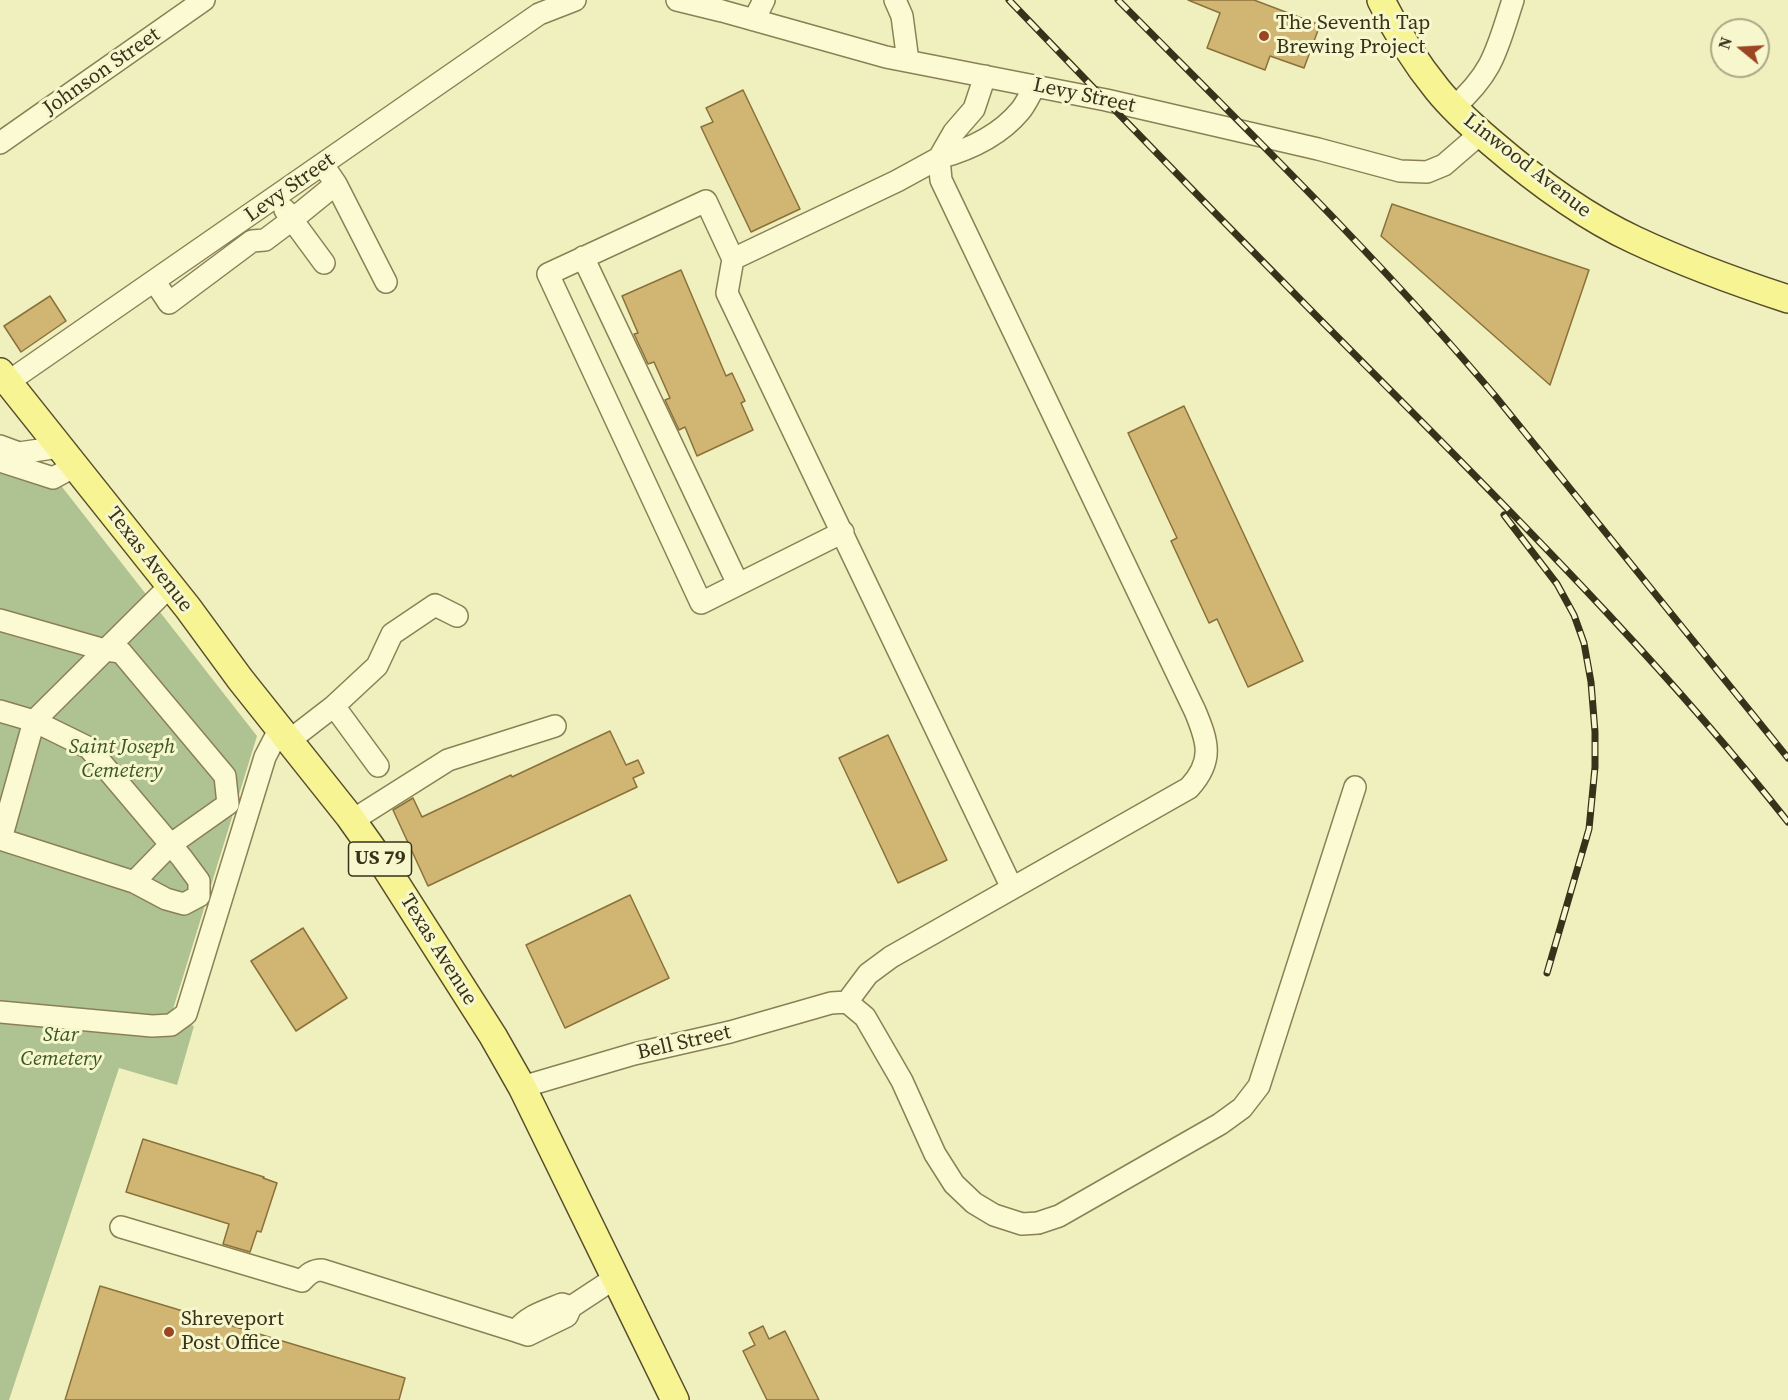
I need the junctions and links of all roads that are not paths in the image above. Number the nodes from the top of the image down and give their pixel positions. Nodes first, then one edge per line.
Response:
1 (204, 0) edge
2 (574, 0) edge
3 (677, 0) edge
4 (764, 0) edge
5 (895, 0) edge
6 (1381, 0) edge
7 (1513, 0) edge
8 (754, 20) junction
9 (908, 61) junction
10 (986, 76) junction
11 (1035, 86) junction
12 (1453, 108) junction
13 (1481, 133) junction
14 (0, 143) edge
15 (939, 159) junction
16 (323, 165) junction
17 (336, 184) junction
18 (276, 198) junction
19 (293, 219) junction
20 (583, 256) junction
21 (733, 259) junction
22 (324, 263) dead end
23 (155, 282) junction
24 (386, 282) dead end
25 (1788, 299) edge
26 (4, 377) edge
27 (0, 446) edge
28 (67, 457) junction
29 (0, 461) edge
30 (843, 532) junction
31 (738, 584) junction
32 (170, 586) junction
33 (457, 616) dead end
34 (0, 620) edge
35 (105, 650) junction
36 (334, 706) junction
37 (0, 711) edge
38 (34, 721) junction
39 (555, 726) dead end
40 (285, 734) junction
41 (378, 766) dead end
42 (1355, 787) dead end
43 (353, 820) junction
44 (0, 839) edge
45 (170, 845) junction
46 (134, 882) junction
47 (1012, 888) junction
48 (847, 1002) junction
49 (0, 1012) edge
50 (522, 1087) junction
51 (121, 1227) dead end
52 (615, 1278) junction
53 (675, 1400) edge

1 - 14 street, Johnson Street
2 - 16 street, Levy Street
3 - 8 street, Levy Street
4 - 8 street
5 - 9 street
6 - 12 main road, Linwood Avenue
7 - 12 street
8 - 9 street, Levy Street
9 - 10 street, Levy Street
10 - 11 street, Levy Street
10 - 15 street
11 - 13 street, Levy Street
11 - 15 street
12 - 13 main road, Linwood Avenue
13 - 25 main road, Linwood Avenue
15 - 21 street
15 - 47 street
16 - 17 street
16 - 18 street, Levy Street
17 - 19 street
17 - 24 street
18 - 19 street
18 - 23 street, Levy Street
19 - 22 street
19 - 23 street
20 - 21 street
20 - 31 street
20 - 31 street
21 - 30 street
23 - 26 street, Levy Street
26 - 28 main road, Texas Avenue / US 79
27 - 28 street
28 - 29 street
28 - 32 main road, Texas Avenue / US 79
30 - 31 street
30 - 47 street
32 - 35 street
32 - 40 main road, Texas Avenue / US 79
33 - 36 street
34 - 35 street
35 - 38 street
35 - 45 street
36 - 40 street
36 - 41 street
37 - 38 street
38 - 44 street
38 - 45 street
39 - 43 street
40 - 43 main road, Texas Avenue / US 79
40 - 49 street
42 - 48 street
43 - 50 main road, Texas Avenue / US 79
44 - 46 street
45 - 46 street
45 - 46 street
47 - 48 street
48 - 50 street, Bell Street
50 - 52 main road, Texas Avenue / US 79
51 - 52 street
52 - 53 main road, Texas Avenue / US 79

